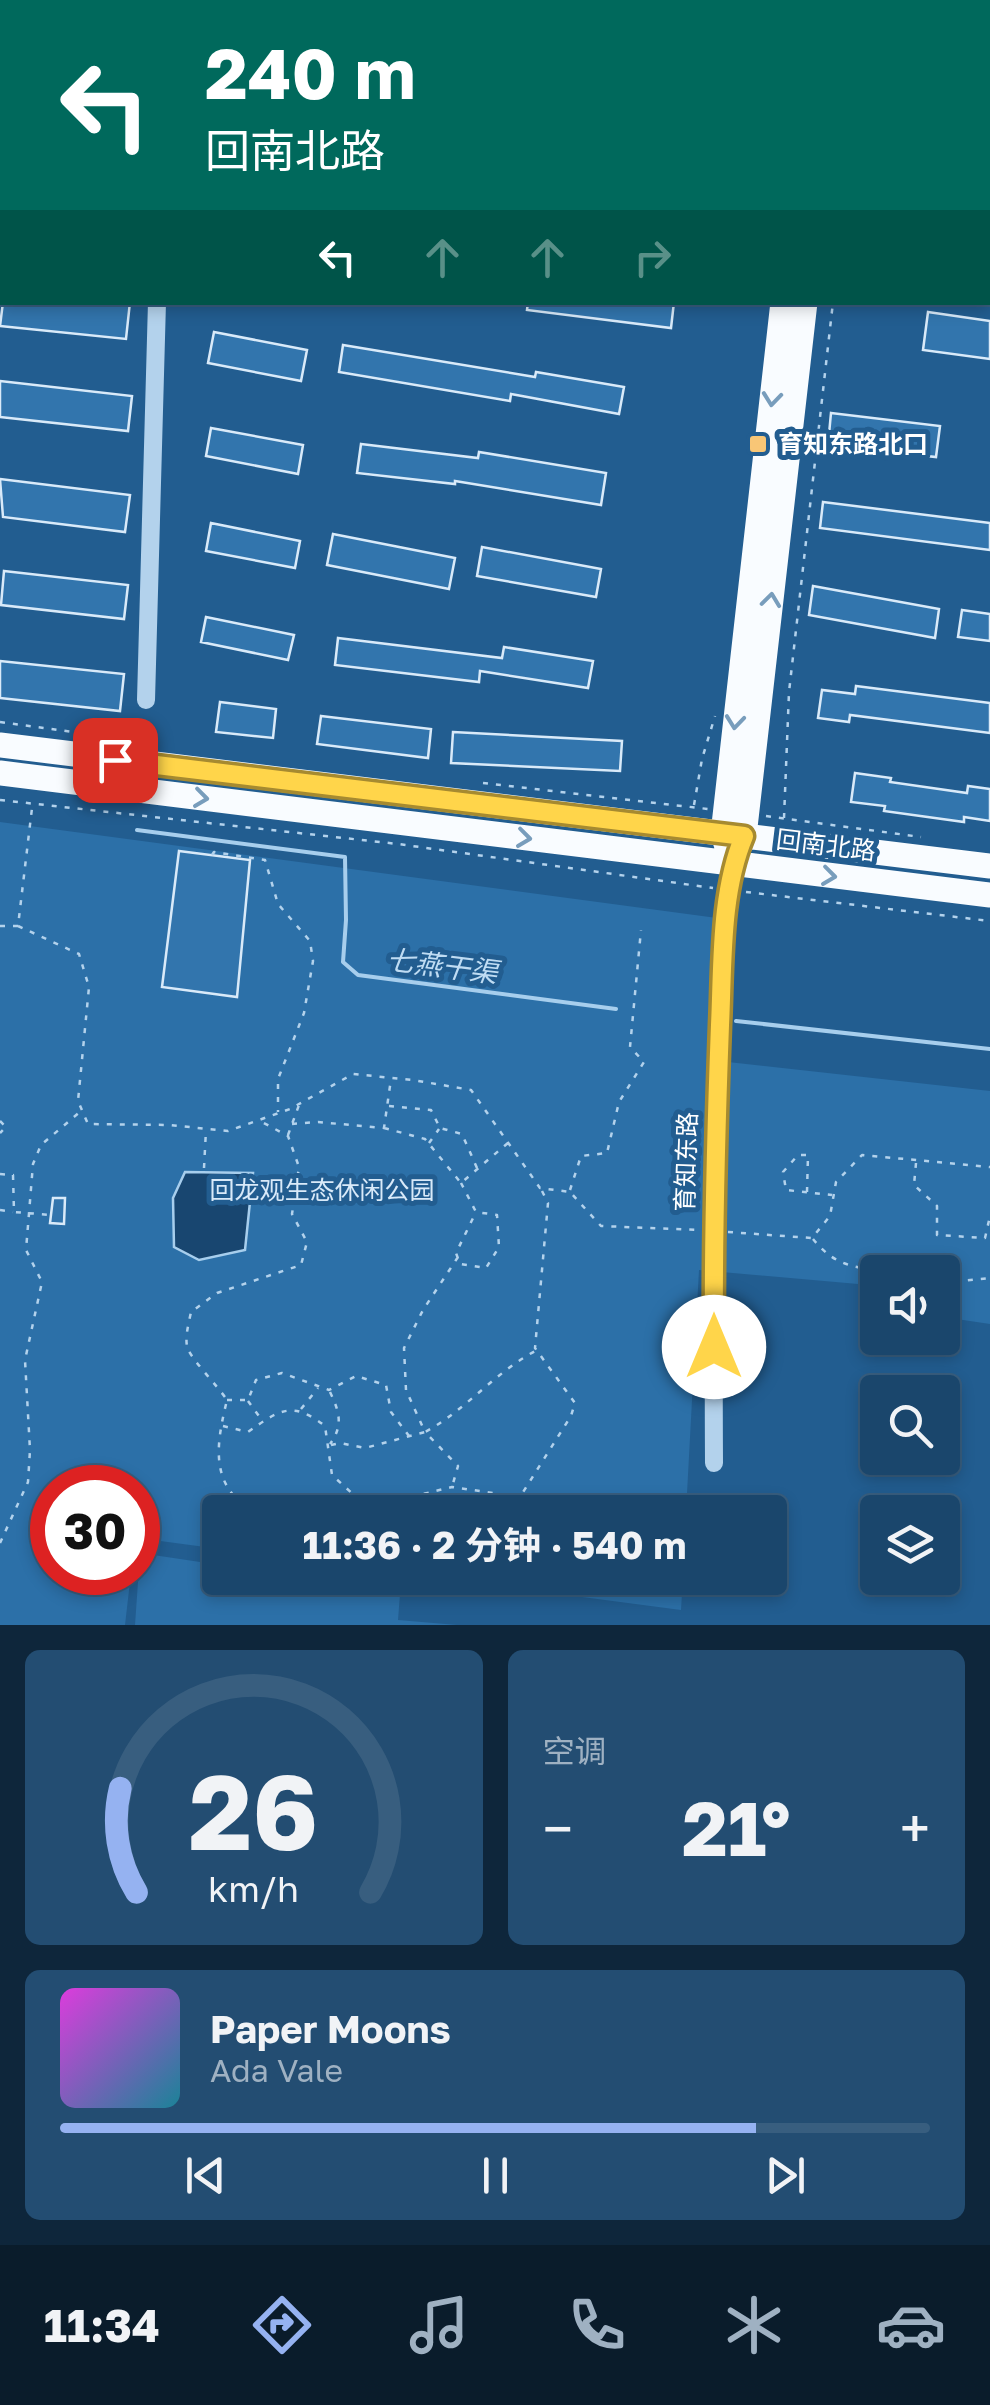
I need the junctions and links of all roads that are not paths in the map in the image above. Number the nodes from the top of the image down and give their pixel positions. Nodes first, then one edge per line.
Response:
1 (156, 305) edge
2 (783, 305) edge
3 (805, 305) edge
4 (146, 700) dead end
5 (0, 745) edge
6 (0, 773) edge
7 (733, 835) junction
8 (732, 864) junction
9 (990, 866) edge
10 (990, 896) edge
11 (714, 1462) dead end

1 - 4 street
2 -> 7 main road, 育知东路
7 -> 3 main road, 育知东路
5 - 7 main road, 回南北路
6 -> 8 main road, 回南北路
7 - 8 main road, 育知东路
7 - 9 main road, 回南北路
8 -> 10 main road, 回南北路
8 - 11 street, 育知东路

